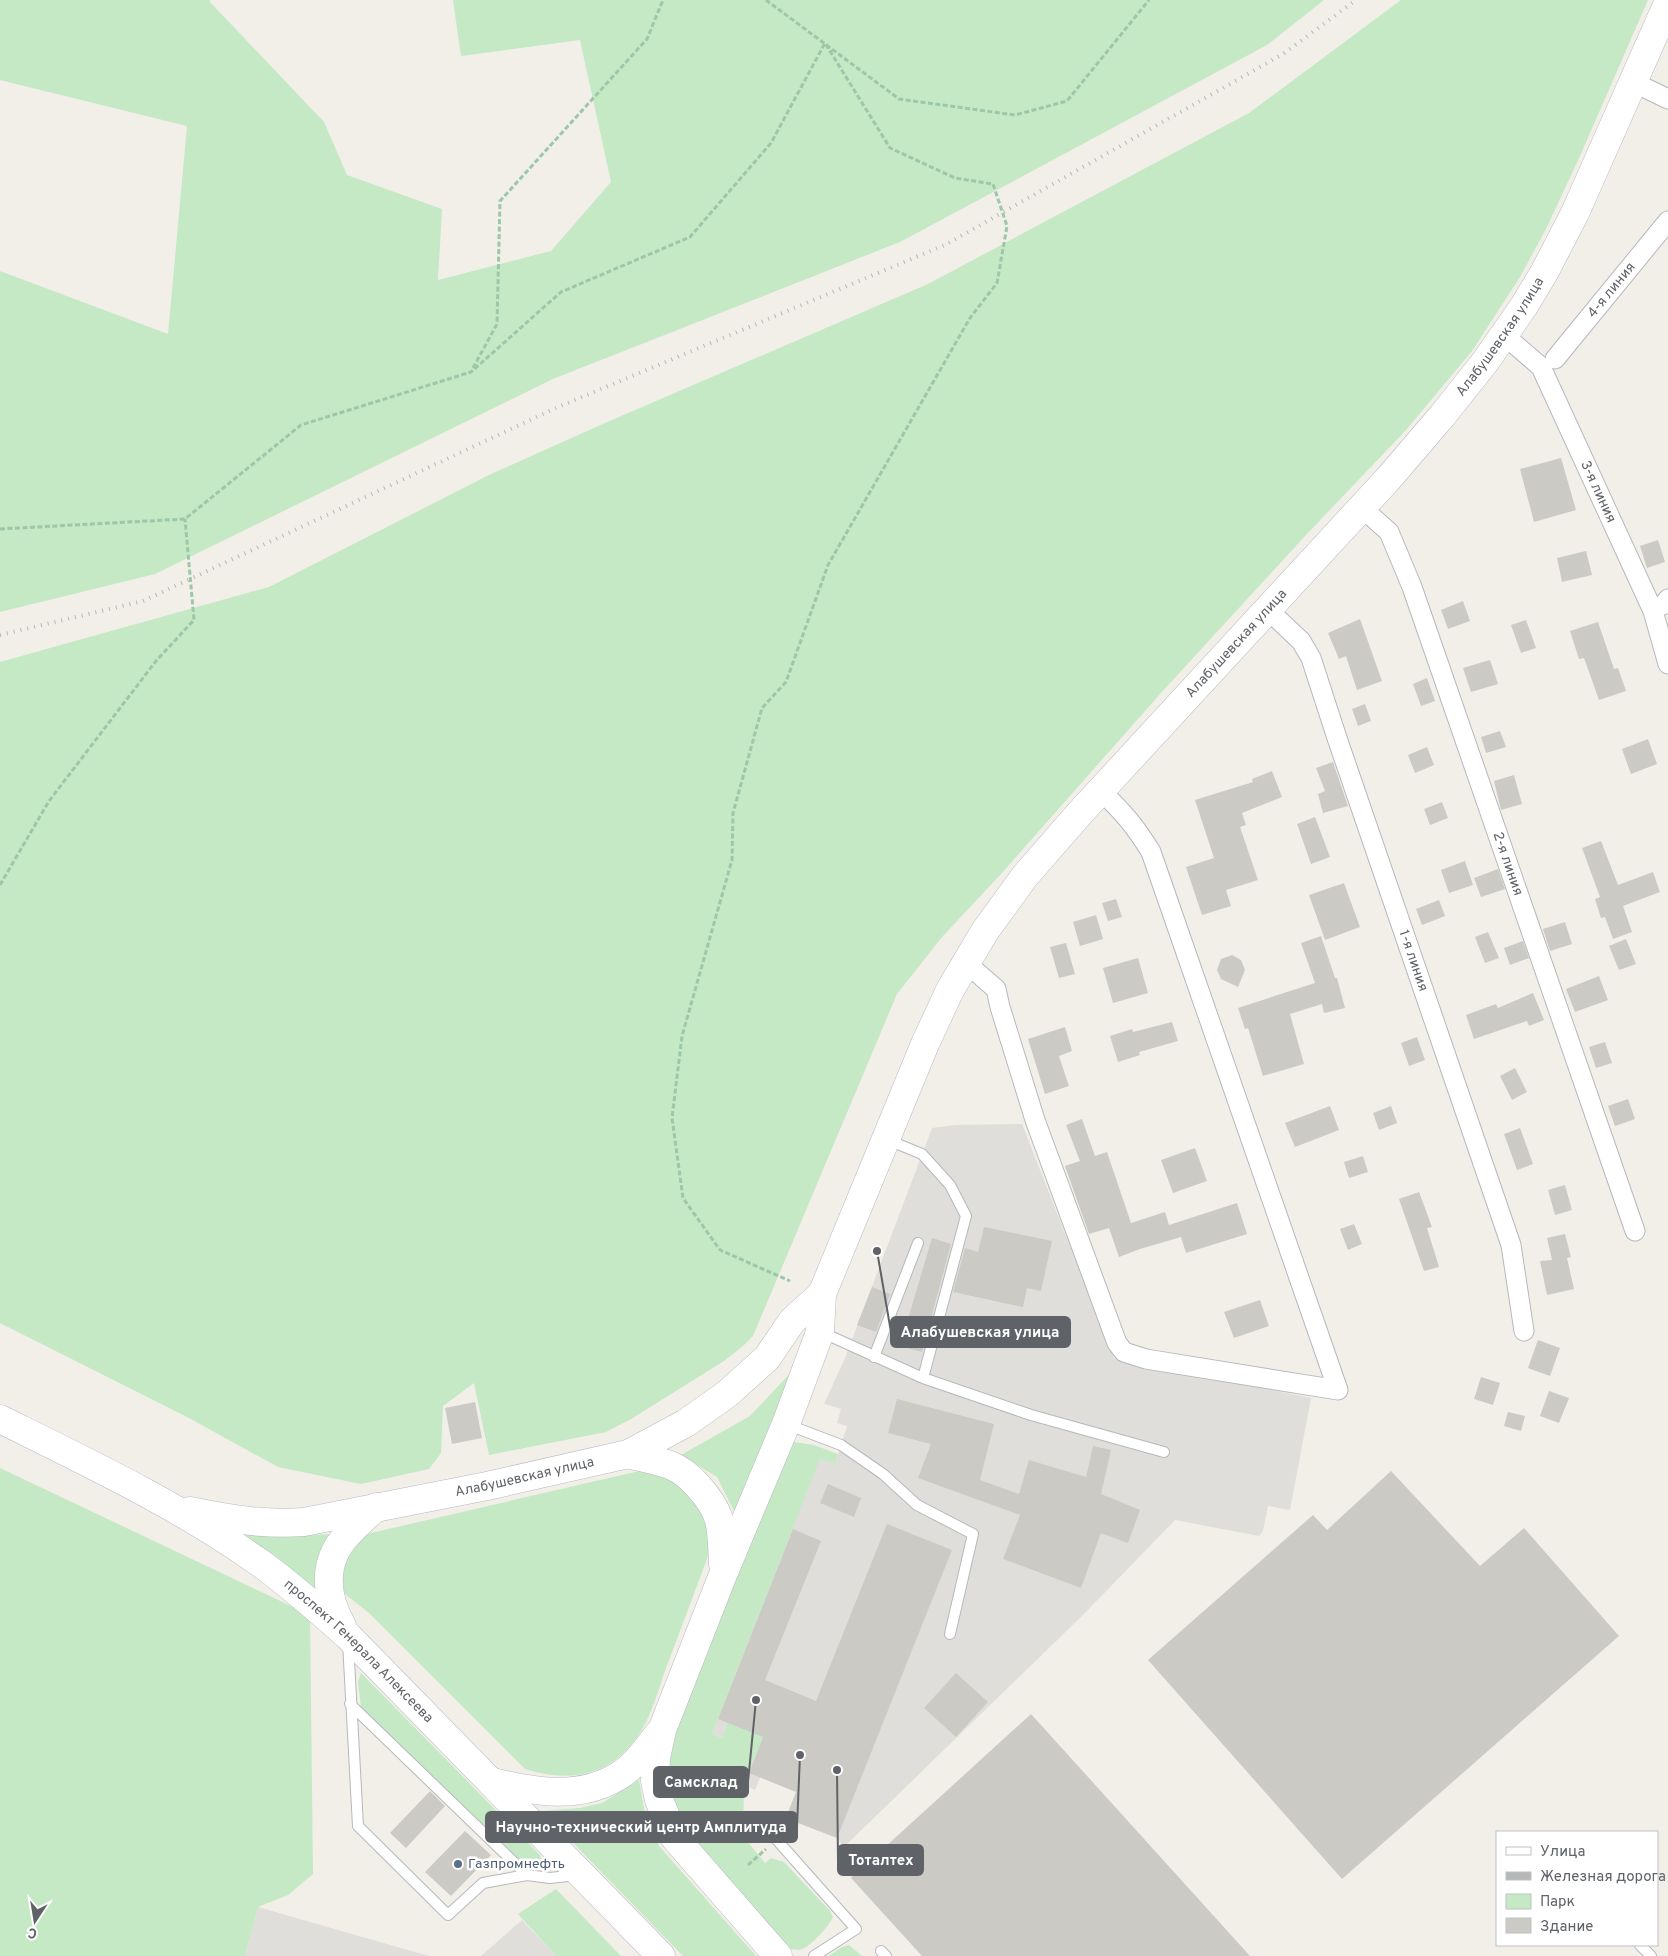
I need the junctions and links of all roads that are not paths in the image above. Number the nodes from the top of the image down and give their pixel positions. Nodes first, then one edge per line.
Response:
1 (1668, 3) edge
2 (1633, 82) junction
3 (1668, 99) edge
4 (1668, 221) edge
5 (1504, 335) junction
6 (1555, 359) dead end
7 (1361, 507) junction
8 (1267, 609) junction
9 (1668, 664) edge
10 (1101, 791) junction
11 (965, 962) junction
12 (885, 1139) junction
13 (1635, 1231) dead end
14 (918, 1243) dead end
15 (822, 1294) junction
16 (1524, 1331) dead end
17 (820, 1332) junction
18 (874, 1357) junction
19 (923, 1378) junction
20 (0, 1419) edge
21 (786, 1424) junction
22 (1164, 1452) dead end
23 (628, 1454) junction
24 (169, 1506) junction
25 (376, 1507) junction
26 (724, 1572) junction
27 (950, 1634) dead end
28 (348, 1636) junction
29 (350, 1704) junction
30 (662, 1730) junction
31 (492, 1782) junction
32 (760, 1821) dead end
33 (582, 1874) junction
34 (527, 1875) junction
35 (1641, 1946) edge
36 (661, 1956) edge
37 (778, 1956) edge
38 (814, 1956) edge
39 (1651, 1956) edge

1 - 2 street, Алабушевская улица
2 - 3 street
2 - 5 street, Алабушевская улица
4 - 6 street, 4-я линия
5 - 7 street, Алабушевская улица
5 - 9 street, 3-я линия
7 - 8 street, Алабушевская улица
7 - 13 street, 2-я линия
8 - 10 street, Алабушевская улица
8 - 16 street, 1-я линия
10 - 11 street, Алабушевская улица
10 - 11 street
11 - 12 street, Алабушевская улица
12 - 15 street, Алабушевская улица
12 - 19 lane
14 - 18 lane
15 - 17 street, Алабушевская улица
15 - 23 street, Алабушевская улица
17 - 18 lane
17 - 21 street, Алабушевская улица
18 - 19 lane
19 - 22 lane
20 - 24 street, проспект Генерала Алексеева
21 - 26 street, Алабушевская улица
21 - 27 lane
23 - 25 street, Алабушевская улица
23 - 26 street
24 - 25 street, Алабушевская улица
24 - 28 street, проспект Генерала Алексеева
25 - 28 street
26 - 30 street
28 - 29 lane
28 - 31 street, проспект Генерала Алексеева
29 - 34 lane
29 - 34 lane
30 - 31 street
30 - 37 street
31 - 33 street, проспект Генерала Алексеева
32 - 38 lane
33 - 34 lane
33 - 36 street, проспект Генерала Алексеева
35 - 39 lane

